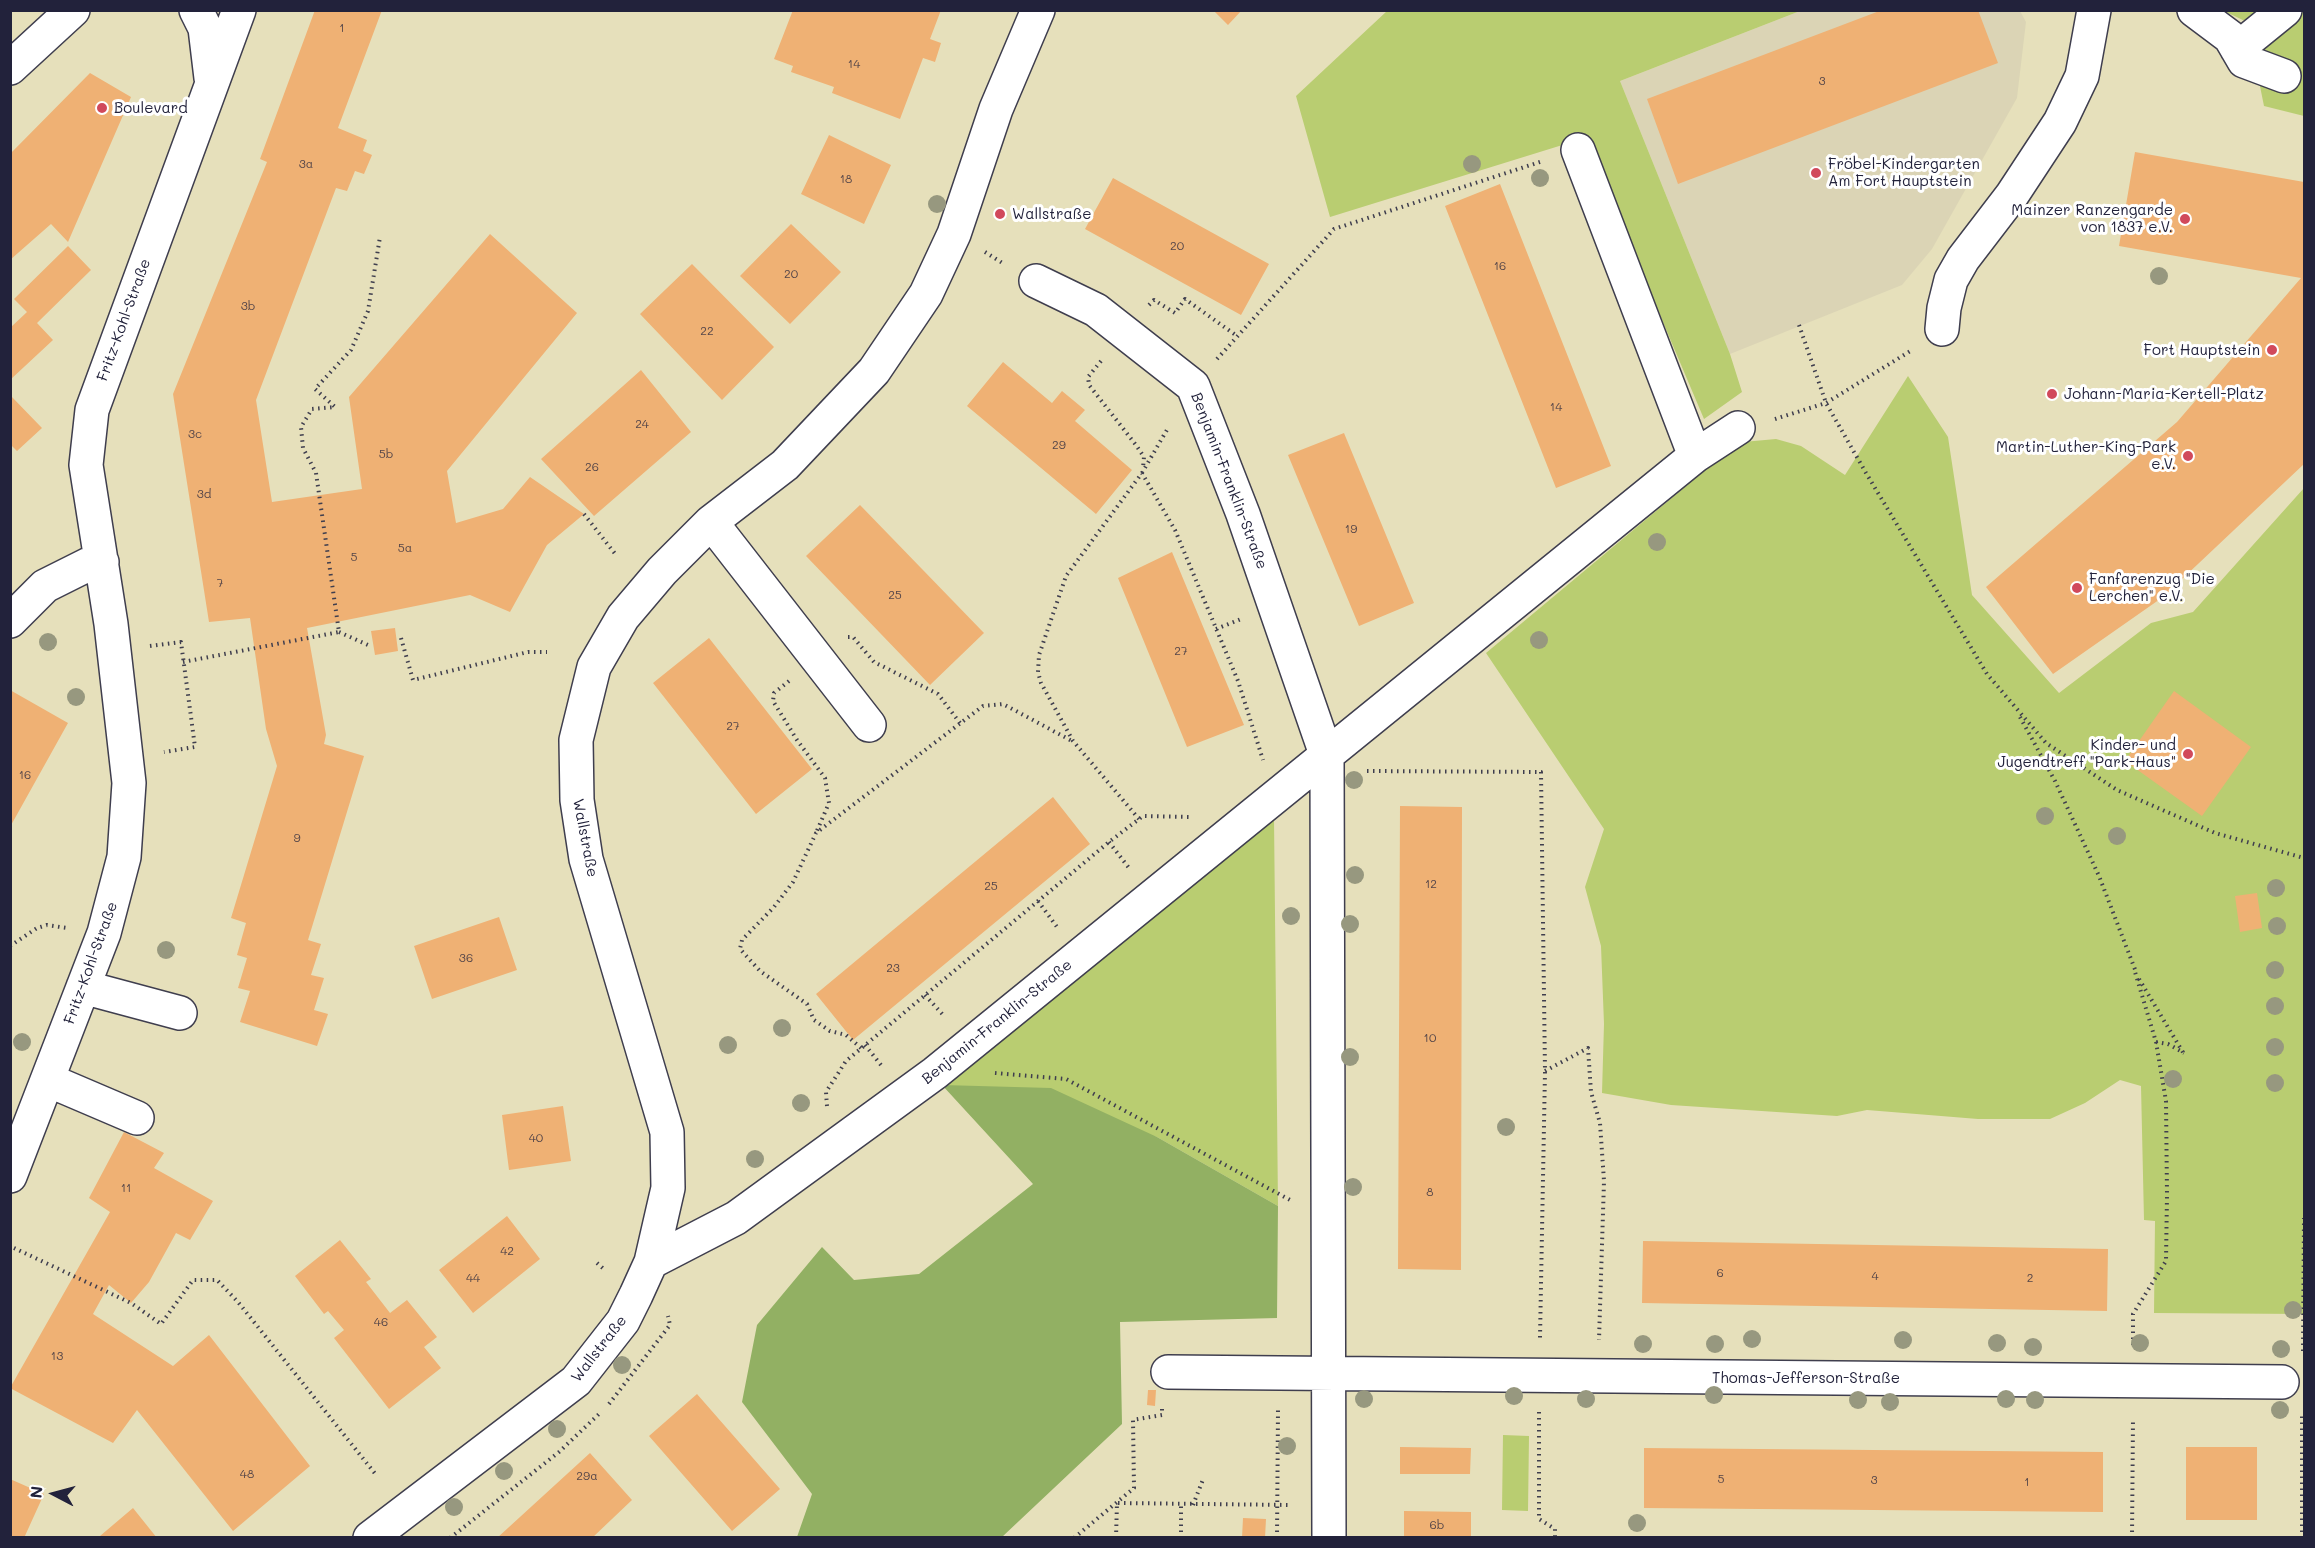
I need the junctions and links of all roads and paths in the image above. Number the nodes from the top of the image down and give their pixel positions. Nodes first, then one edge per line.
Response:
1 (73, 10) edge
2 (196, 10) edge
3 (239, 10) edge
4 (1038, 10) edge
5 (2094, 10) edge
6 (2194, 10) edge
7 (2285, 10) edge
8 (2237, 49) junction
9 (10, 68) edge
10 (2284, 76) dead end
11 (211, 85) junction
12 (1578, 150) joint
13 (380, 237) dead end
14 (1036, 281) dead end
15 (1799, 325) dead end
16 (1942, 329) joint
17 (1193, 386) junction
18 (1826, 403) junction
19 (1738, 428) joint
20 (1695, 456) junction
21 (584, 514) dead end
22 (711, 522) junction
23 (616, 555) dead end
24 (102, 562) junction
25 (10, 621) edge
26 (339, 632) junction
27 (401, 638) dead end
28 (368, 645) dead end
29 (143, 647) dead end
30 (547, 652) dead end
31 (183, 662) junction
32 (2016, 711) junction
33 (869, 725) dead end
34 (1073, 741) junction
35 (157, 753) dead end
36 (1327, 757) junction
37 (1270, 762) dead end
38 (1261, 769) dead end
39 (1275, 798) junction
40 (1197, 818) dead end
41 (1139, 819) junction
42 (2304, 858) edge
43 (71, 930) dead end
44 (10, 946) edge
45 (2135, 972) junction
46 (83, 987) junction
47 (180, 1012) dead end
48 (2156, 1042) junction
49 (861, 1048) junction
50 (1545, 1071) junction
51 (992, 1073) dead end
52 (48, 1080) junction
53 (827, 1110) dead end
54 (136, 1118) dead end
55 (10, 1176) edge
56 (2304, 1218) edge
57 (1329, 1222) junction
58 (14, 1248) dead end
59 (651, 1262) junction
60 (2304, 1323) edge
61 (2303, 1357) edge
62 (1168, 1372) joint
63 (1278, 1373) junction
64 (1329, 1373) junction
65 (1539, 1376) junction
66 (1599, 1376) junction
67 (2133, 1380) junction
68 (2292, 1393) joint
69 (377, 1476) dead end
70 (1204, 1477) dead end
71 (1117, 1503) junction
72 (1181, 1505) junction
73 (1193, 1505) junction
74 (1277, 1505) junction
75 (1328, 1505) junction
76 (370, 1538) edge
77 (1074, 1538) edge
78 (1116, 1538) edge
79 (1181, 1538) edge
80 (1277, 1538) edge
81 (1329, 1538) edge
82 (1555, 1538) edge
83 (2132, 1538) edge
84 (2302, 1538) edge

1 - 9 street
2 - 11 street, Fritz-Kohl-Straße
3 - 11 street, Fritz-Kohl-Straße
4 - 22 street, Wallstraße
5 - 16 street
6 - 8 street
7 - 8 street
8 - 10 street
11 - 24 street, Fritz-Kohl-Straße
12 - 17 path
12 - 20 street
13 - 26 path
14 - 17 street, Benjamin-Franklin-Straße
15 - 18 path
16 - 18 path
17 - 36 street, Benjamin-Franklin-Straße
18 - 19 path
18 - 32 path
19 - 20 street, Benjamin-Franklin-Straße
20 - 36 street, Benjamin-Franklin-Straße
21 - 23 path
22 - 33 street
22 - 59 street, Wallstraße
24 - 25 street
24 - 46 street, Fritz-Kohl-Straße
26 - 28 path
26 - 31 path
27 - 30 path
29 - 31 path
31 - 35 path
32 - 42 path
32 - 45 path
34 - 39 path
34 - 41 path
34 - 49 path
36 - 39 street, Benjamin-Franklin-Straße
36 - 50 path
36 - 57 street, Benjamin-Franklin-Straße
37 - 38 path
39 - 59 street, Benjamin-Franklin-Straße
40 - 41 path
41 - 49 path
43 - 44 path
45 - 48 path
45 - 48 path
46 - 47 street
46 - 52 street, Fritz-Kohl-Straße
48 - 67 path
49 - 53 path
50 - 65 path
50 - 66 path
51 - 57 path
52 - 54 street
52 - 55 street, Fritz-Kohl-Straße
56 - 60 path
57 - 64 street, Benjamin-Franklin-Straße
58 - 69 path
59 - 76 street, Wallstraße
60 - 61 path
62 - 63 street, Thomas-Jefferson-Straße
62 - 71 path
63 - 64 street, Thomas-Jefferson-Straße
63 - 74 path
64 - 65 street, Thomas-Jefferson-Straße
64 - 75 street, Benjamin-Franklin-Straße
65 - 66 street, Thomas-Jefferson-Straße
65 - 82 path
66 - 67 street, Thomas-Jefferson-Straße
67 - 68 street, Thomas-Jefferson-Straße
67 - 83 path
68 - 84 path
70 - 73 path
71 - 72 path
71 - 77 path
71 - 78 path
72 - 73 path
72 - 79 path
73 - 74 path
74 - 75 path
74 - 80 path
75 - 81 street, Benjamin-Franklin-Straße

